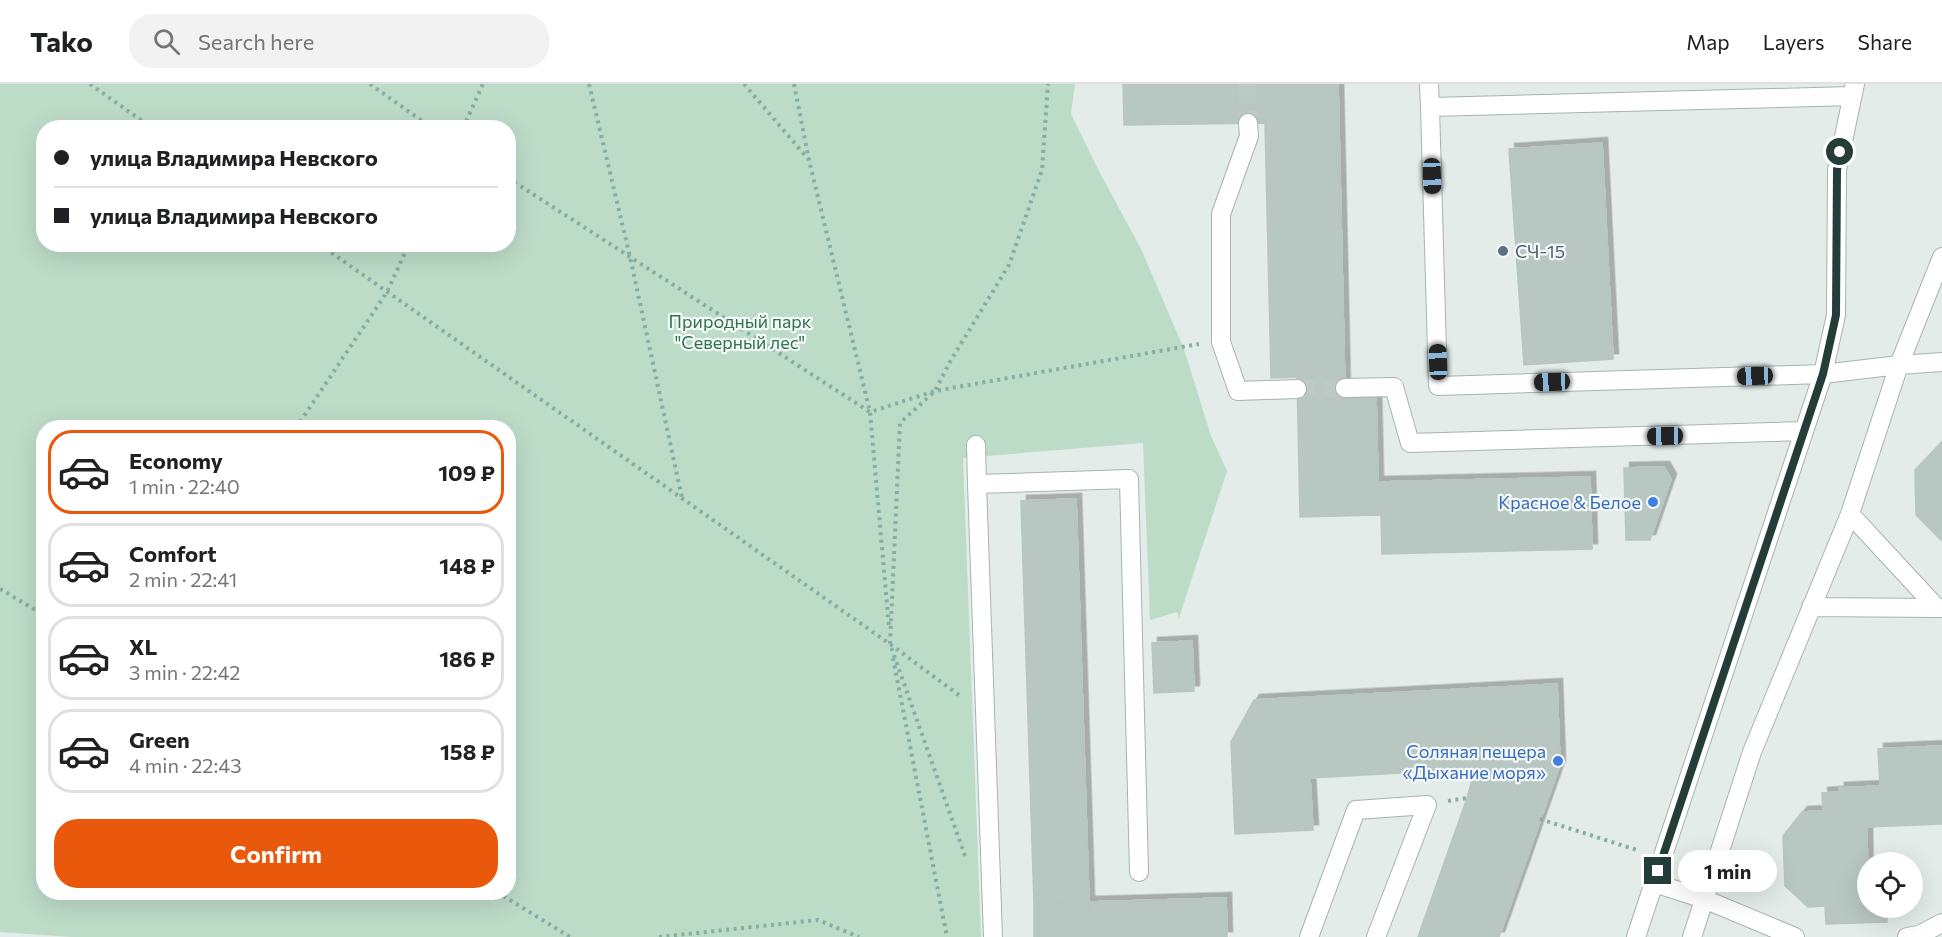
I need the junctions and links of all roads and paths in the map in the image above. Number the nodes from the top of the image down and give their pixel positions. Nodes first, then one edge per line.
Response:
1 (90, 84) edge
2 (370, 84) edge
3 (483, 84) edge
4 (589, 84) edge
5 (744, 84) edge
6 (794, 84) edge
7 (1048, 84) edge
8 (1429, 84) edge
9 (1853, 90) edge
10 (1430, 107) junction
11 (141, 120) edge
12 (421, 120) edge
13 (467, 120) edge
14 (1248, 123) tunnel mouth
15 (810, 160) junction
16 (516, 183) edge
17 (330, 252) edge
18 (405, 252) edge
19 (630, 257) junction
20 (1942, 257) edge
21 (387, 292) junction
22 (1196, 345) dead end
23 (1942, 362) edge
24 (1899, 365) junction
25 (1823, 374) junction
26 (1345, 388) tunnel mouth
27 (1297, 389) tunnel mouth
28 (934, 391) junction
29 (870, 412) junction
30 (301, 420) edge
31 (1804, 431) junction
32 (976, 445) dead end
33 (977, 484) junction
34 (682, 498) junction
35 (1850, 514) junction
36 (0, 588) edge
37 (1811, 607) junction
38 (1939, 608) edge
39 (36, 610) edge
40 (890, 644) junction
41 (984, 715) junction
42 (1540, 819) dead end
43 (1662, 858) junction
44 (968, 864) dead end
45 (1139, 872) dead end
46 (1654, 883) junction
47 (1704, 899) junction
48 (510, 900) edge
49 (1942, 923) edge
50 (570, 937) edge
51 (659, 937) edge
52 (859, 937) edge
53 (947, 937) edge
54 (993, 937) edge
55 (1309, 937) edge
56 (1376, 937) edge
57 (1636, 937) edge
58 (1692, 937) edge
59 (1795, 937) edge
60 (1907, 937) edge

1 - 11 path
2 - 12 path
3 - 13 path
4 - 19 path
5 - 15 path
6 - 15 path
7 - 28 path
8 - 10 street
9 - 10 street
9 - 25 street
10 - 25 street
14 - 27 street
15 - 29 path
16 - 19 path
17 - 21 path
18 - 21 path
19 - 29 path
19 - 34 path
20 - 24 street
21 - 30 path
21 - 34 path
22 - 28 path
23 - 24 street
24 - 25 street
24 - 35 street
25 - 31 street
26 - 31 street
28 - 29 path
28 - 40 path
29 - 40 path
31 - 43 street
32 - 33 street
33 - 41 street
33 - 45 street
34 - 40 path
35 - 37 street
35 - 38 street
36 - 39 path
37 - 38 street
37 - 47 street
40 - 41 path
40 - 44 path
40 - 53 path
41 - 54 street
42 - 43 path
43 - 46 street
46 - 47 street
46 - 57 street
47 - 58 street
47 - 59 street
48 - 50 path
49 - 60 street
51 - 52 path
55 - 56 street

